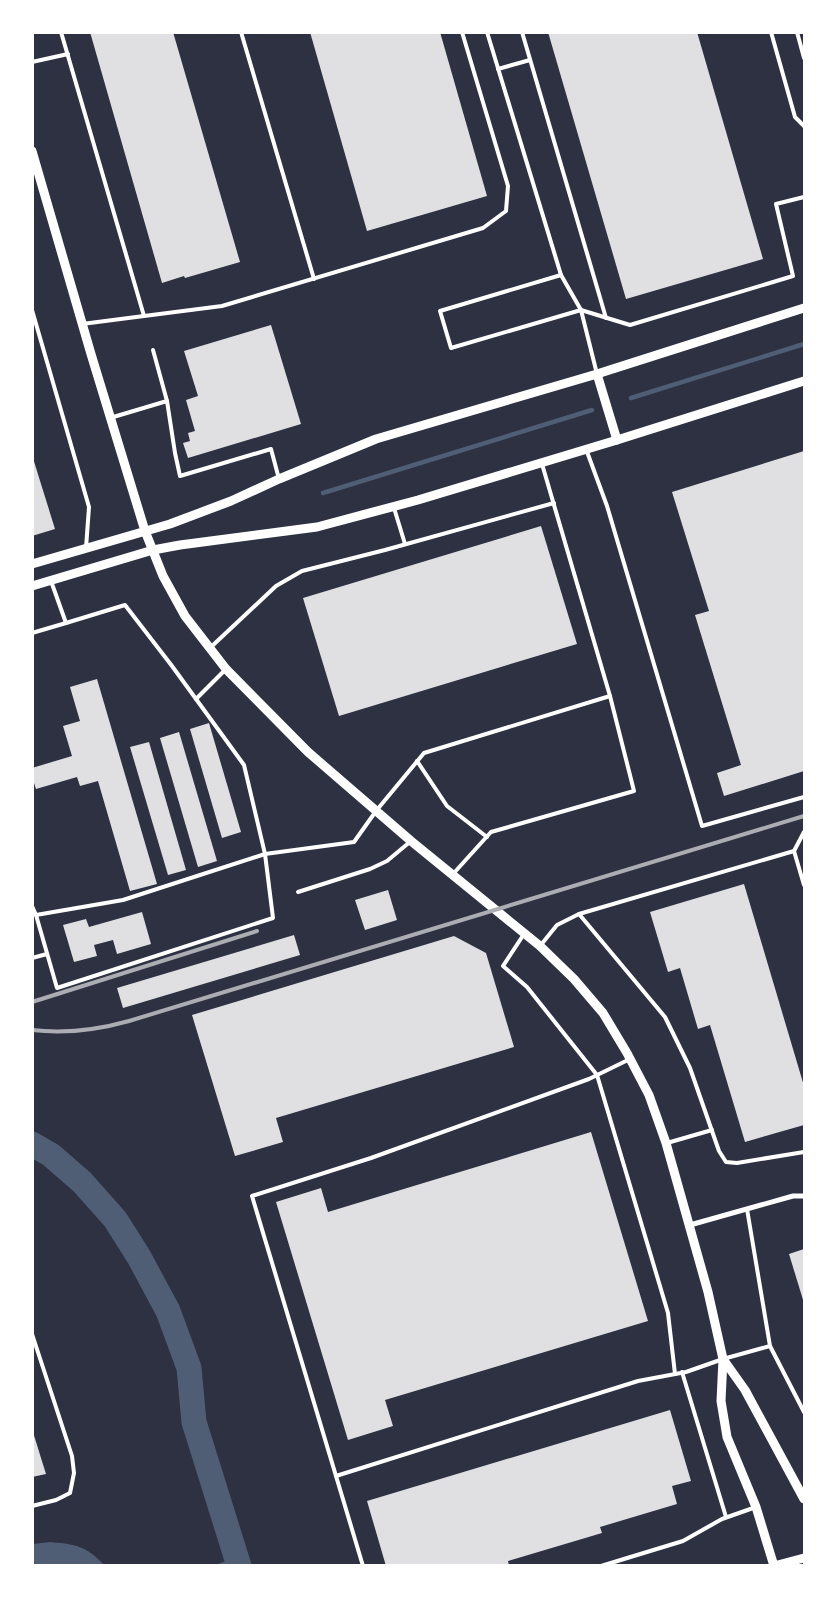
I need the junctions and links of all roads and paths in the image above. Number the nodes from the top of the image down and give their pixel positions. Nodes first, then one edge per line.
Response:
1 (61, 32) edge
2 (241, 32) edge
3 (462, 32) edge
4 (487, 32) edge
5 (522, 32) edge
6 (771, 32) edge
7 (797, 32) edge
8 (68, 54) junction
9 (804, 58) edge
10 (530, 60) junction
11 (32, 62) edge
12 (498, 70) junction
13 (804, 126) edge
14 (32, 150) edge
15 (804, 197) edge
16 (561, 275) junction
17 (314, 279) junction
18 (804, 308) edge
19 (32, 310) edge
20 (581, 310) junction
21 (144, 316) junction
22 (606, 318) junction
23 (82, 324) junction
24 (153, 350) dead end
25 (597, 374) junction
26 (804, 381) edge
27 (167, 401) junction
28 (110, 418) junction
29 (617, 440) junction
30 (586, 449) junction
31 (542, 463) junction
32 (279, 479) junction
33 (554, 503) junction
34 (394, 506) junction
35 (145, 531) junction
36 (405, 544) junction
37 (86, 548) junction
38 (153, 550) junction
39 (32, 564) edge
40 (51, 581) junction
41 (32, 586) edge
42 (66, 623) junction
43 (32, 633) edge
44 (210, 648) junction
45 (226, 669) junction
46 (610, 696) junction
47 (196, 699) junction
48 (417, 761) junction
49 (804, 796) edge
50 (376, 811) junction
51 (804, 832) edge
52 (487, 837) junction
53 (411, 841) junction
54 (794, 851) junction
55 (264, 854) junction
56 (452, 875) junction
57 (804, 885) edge
58 (298, 892) dead end
59 (32, 906) edge
60 (579, 914) junction
61 (36, 915) junction
62 (524, 934) junction
63 (540, 946) junction
64 (46, 954) junction
65 (32, 958) edge
66 (630, 1059) junction
67 (597, 1075) junction
68 (712, 1130) junction
69 (666, 1143) junction
70 (804, 1152) edge
71 (804, 1196) edge
72 (747, 1209) junction
73 (690, 1225) junction
74 (32, 1334) edge
75 (770, 1346) junction
76 (723, 1359) junction
77 (682, 1372) junction
78 (675, 1374) junction
79 (804, 1412) edge
80 (336, 1476) junction
81 (804, 1499) edge
82 (32, 1506) edge
83 (756, 1507) junction
84 (726, 1517) junction
85 (804, 1558) edge
86 (363, 1566) edge
87 (601, 1566) edge
88 (774, 1566) edge

1 - 8 lane
2 - 17 lane
3 - 17 lane
4 - 12 lane
5 - 10 lane
6 - 13 lane
7 - 9 lane
8 - 11 lane
8 - 21 lane
10 - 12 lane
10 - 22 lane
12 - 16 lane
14 - 23 street
15 - 22 lane
16 - 20 lane
16 - 20 lane
17 - 21 lane
18 - 25 street
19 - 37 lane
20 - 22 lane
20 - 25 lane
21 - 23 lane
23 - 28 street
24 - 27 lane
25 - 29 street
25 - 32 street
26 - 29 street
27 - 28 lane
27 - 32 lane
28 - 35 street
29 - 30 street
30 - 31 street
30 - 49 lane
31 - 33 lane
31 - 34 street
32 - 35 street
33 - 36 lane
33 - 46 lane
34 - 36 lane
34 - 38 street
35 - 37 street
35 - 38 street
36 - 44 lane
37 - 39 street
38 - 40 street
38 - 44 street
40 - 41 street
40 - 42 lane
42 - 43 lane
42 - 47 lane
44 - 45 street
45 - 47 lane
45 - 50 street
46 - 48 lane
46 - 52 lane
47 - 55 lane
48 - 50 lane
48 - 52 lane
50 - 53 street
50 - 55 lane
51 - 54 lane
52 - 56 lane
53 - 56 street
53 - 58 lane
54 - 57 lane
54 - 60 lane
55 - 61 lane
55 - 64 lane
56 - 62 street
59 - 61 lane
60 - 63 lane
60 - 68 lane
61 - 64 lane
62 - 63 street
62 - 67 lane
63 - 66 street
64 - 65 lane
66 - 67 lane
66 - 69 street
67 - 78 lane
67 - 80 lane
68 - 69 lane
68 - 70 lane
69 - 73 street
71 - 72 street
72 - 73 street
72 - 75 lane
73 - 76 street
74 - 82 lane
75 - 76 lane
75 - 79 lane
76 - 77 lane
76 - 81 street
76 - 83 street
77 - 78 lane
77 - 84 lane
78 - 80 lane
80 - 86 lane
83 - 84 lane
83 - 88 street
84 - 87 lane
85 - 88 street

